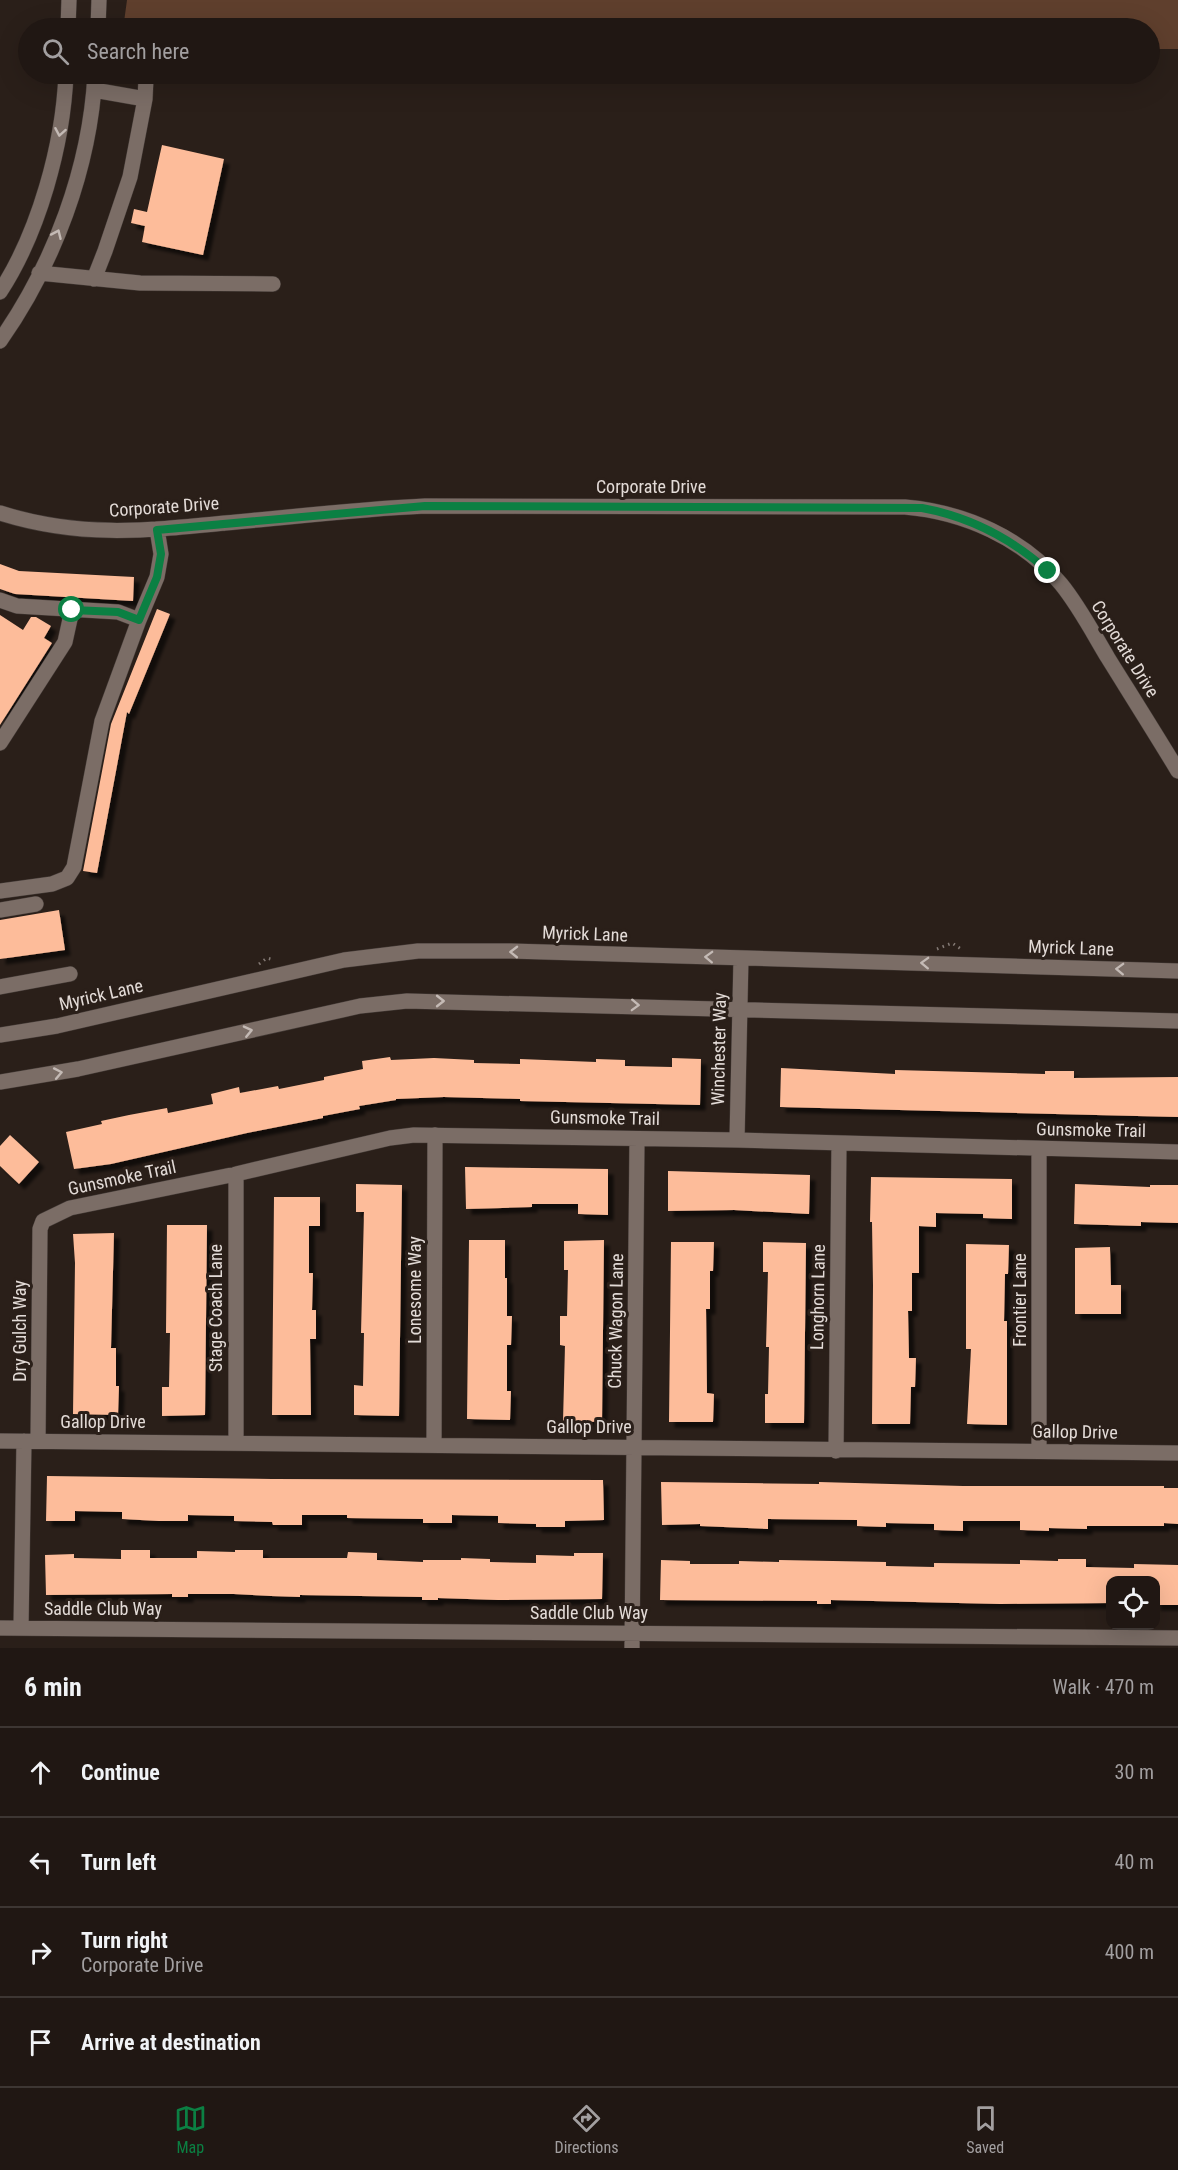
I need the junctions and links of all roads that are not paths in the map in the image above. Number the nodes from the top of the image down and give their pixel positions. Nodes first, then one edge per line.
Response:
1 (69, 0) edge
2 (99, 0) edge
3 (68, 18) edge
4 (98, 18) edge
5 (65, 84) edge
6 (94, 84) edge
7 (146, 84) edge
8 (94, 90) junction
9 (145, 99) junction
10 (39, 273) junction
11 (94, 279) junction
12 (273, 284) dead end
13 (0, 292) edge
14 (0, 341) edge
15 (0, 513) edge
16 (157, 530) junction
17 (0, 600) edge
18 (72, 610) junction
19 (139, 620) junction
20 (0, 743) edge
21 (1178, 771) edge
22 (0, 891) edge
23 (36, 904) dead end
24 (0, 910) edge
25 (741, 958) junction
26 (1178, 971) edge
27 (70, 974) dead end
28 (0, 987) edge
29 (740, 1008) junction
30 (1178, 1021) edge
31 (0, 1035) edge
32 (0, 1082) edge
33 (435, 1135) junction
34 (637, 1139) junction
35 (737, 1140) junction
36 (839, 1143) junction
37 (1039, 1149) junction
38 (1178, 1152) edge
39 (236, 1174) junction
40 (43, 1221) joint
41 (0, 1441) edge
42 (31, 1441) junction
43 (236, 1442) junction
44 (434, 1445) junction
45 (634, 1446) junction
46 (836, 1451) junction
47 (1039, 1451) junction
48 (1178, 1453) edge
49 (0, 1628) edge
50 (21, 1628) junction
51 (1178, 1638) edge
52 (632, 1640) edge

1 - 3 street
2 - 4 street
5 -> 13 street
6 - 8 street
7 - 9 street
8 - 9 street
10 -> 8 street
9 - 11 street
10 - 11 street
10 - 14 street
11 - 12 street
15 - 16 street, Corporate Drive
16 - 19 street
16 - 21 street, Corporate Drive
17 - 18 street
18 - 19 street
18 - 20 street
19 - 22 street
23 - 24 street
26 -> 25 street, Myrick Lane
25 - 29 street, Winchester Way
25 -> 31 street, Myrick Lane
27 - 28 street
29 - 30 street
32 -> 29 street
29 - 35 street, Winchester Way
33 - 34 street, Gunsmoke Trail
33 - 39 street, Gunsmoke Trail
33 - 44 street, Lonesome Way
34 - 35 street, Gunsmoke Trail
34 - 45 street, Chuck Wagon Lane
35 - 36 street, Gunsmoke Trail
36 - 37 street, Gunsmoke Trail
36 - 46 street, Longhorn Lane
37 - 38 street, Gunsmoke Trail
37 - 47 street, Frontier Lane
39 - 40 street, Gunsmoke Trail
39 - 43 street, Stage Coach Lane
40 - 42 street, Dry Gulch Way
41 - 42 street, Gallop Drive
42 - 43 street, Gallop Drive
42 - 50 street, Dry Gulch Way
43 - 44 street, Gallop Drive
44 - 45 street, Gallop Drive
45 - 46 street, Gallop Drive
45 - 52 street, Chuck Wagon Lane
46 - 47 street, Gallop Drive
47 - 48 street, Gallop Drive
49 - 50 street, Saddle Club Way
50 - 52 street, Saddle Club Way
51 - 52 street, Saddle Club Way

